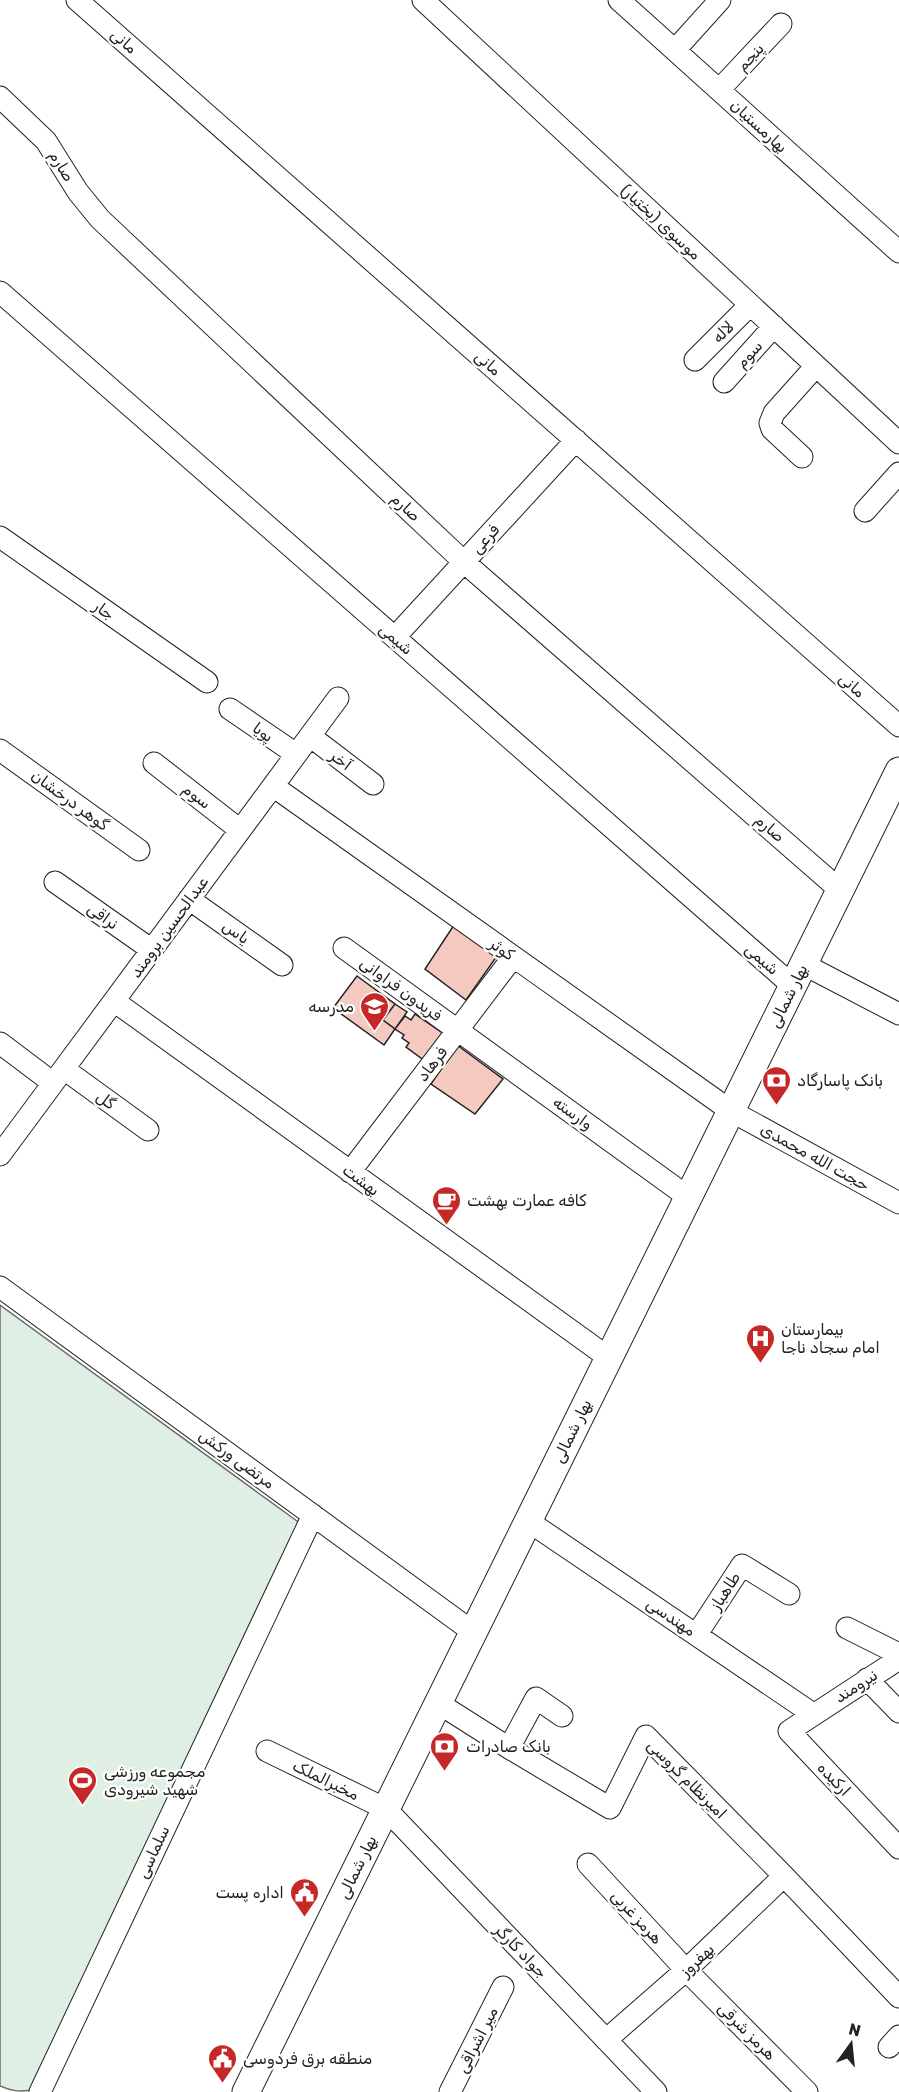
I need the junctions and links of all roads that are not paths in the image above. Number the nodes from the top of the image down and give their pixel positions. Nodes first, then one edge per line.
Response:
1 (77, 0) edge
2 (423, 0) edge
3 (619, 0) edge
4 (720, 0) edge
5 (781, 24) dead end
6 (675, 50) junction
7 (719, 90) junction
8 (0, 97) edge
9 (899, 252) edge
10 (0, 292) edge
11 (750, 305) junction
12 (774, 326) junction
13 (695, 360) dead end
14 (816, 366) junction
15 (724, 381) dead end
16 (576, 440) junction
17 (899, 443) edge
18 (802, 457) dead end
19 (899, 473) edge
20 (866, 511) dead end
21 (0, 537) edge
22 (464, 562) junction
23 (395, 638) junction
24 (207, 682) dead end
25 (338, 698) dead end
26 (230, 709) dead end
27 (899, 726) edge
28 (310, 736) junction
29 (0, 750) edge
30 (296, 754) junction
31 (154, 763) dead end
32 (373, 784) dead end
33 (273, 786) junction
34 (895, 788) edge
35 (240, 830) junction
36 (139, 850) dead end
37 (55, 882) dead end
38 (840, 890) junction
39 (189, 899) junction
40 (344, 948) dead end
41 (152, 950) junction
42 (513, 957) junction
43 (282, 965) dead end
44 (798, 975) junction
45 (114, 1001) junction
46 (899, 1014) edge
47 (458, 1030) junction
48 (0, 1043) edge
49 (58, 1076) junction
50 (731, 1111) junction
51 (148, 1130) dead end
52 (0, 1155) edge
53 (350, 1172) junction
54 (688, 1197) junction
55 (899, 1203) edge
56 (0, 1287) edge
57 (609, 1358) junction
58 (313, 1515) junction
59 (528, 1521) junction
60 (789, 1594) dead end
61 (846, 1628) dead end
62 (473, 1632) junction
63 (697, 1634) junction
64 (899, 1657) edge
65 (867, 1679) junction
66 (438, 1703) junction
67 (899, 1712) edge
68 (813, 1714) junction
69 (562, 1716) dead end
70 (508, 1749) junction
71 (267, 1751) dead end
72 (386, 1809) junction
73 (899, 1848) edge
74 (588, 1864) dead end
75 (784, 1876) junction
76 (686, 1970) junction
77 (503, 1987) dead end
78 (899, 1997) edge
79 (606, 2040) junction
80 (650, 2090) edge
81 (40, 2092) edge
82 (246, 2092) edge
83 (450, 2092) edge
84 (807, 2092) edge

1 - 16 street, مانی
2 - 11 street, موسوی (بختیار)
3 - 6 street, بهارمستیان
4 - 6 street
5 - 7 street, پنجم
6 - 7 street, بهارمستیان
7 - 9 street, بهارمستیان
8 - 22 street, صارم
10 - 23 street, شیمی
11 - 12 street, موسوی (بختیار)
11 - 13 street, لاله
12 - 14 street, موسوی (بختیار)
12 - 15 street, سوم
14 - 17 street, موسوی (بختیار)
14 - 18 street
16 - 22 street, فرعی
16 - 27 street, مانی
19 - 20 street
21 - 24 street, جار
22 - 23 street, فرعی
22 - 38 street, صارم
23 - 44 street, شیمی
25 - 28 street, عبدالحسین برومند
26 - 30 street, پویا
28 - 30 street, عبدالحسین برومند
28 - 32 street, آخر
29 - 36 street, گوهر درخشان
30 - 33 street, عبدالحسین برومند
31 - 35 street, سوم
33 - 35 street, عبدالحسین برومند
33 - 42 street, کوثر
34 - 38 main road, بهار شمالی
35 - 39 street, عبدالحسین برومند
37 - 41 street, نراقی
38 - 44 main road, بهار شمالی
39 - 41 street, عبدالحسین برومند
39 - 43 street, یاس
40 - 47 street, فریدون فراوانی
41 - 45 street, عبدالحسین برومند
42 - 47 street, فرهاد
42 - 50 street, کوثر
44 - 46 street, شیمی
44 - 50 main road, بهار شمالی
45 - 49 street, عبدالحسین برومند
45 - 53 street, بهشت
47 - 53 street, فرهاد
47 - 54 street, وارسته
48 - 49 street, گل
49 - 51 street, گل
49 - 52 street, عبدالحسین برومند
50 - 54 main road, بهار شمالی
50 - 55 street, حجت الله محمدی
53 - 57 street, بهشت
54 - 57 main road, بهار شمالی
56 - 58 street, مرتضی ورکش
57 - 59 main road, بهار شمالی
58 - 62 street, مرتضی ورکش
58 - 81 street, سلماسی
59 - 62 main road, بهار شمالی
59 - 63 street, مهندسی
60 - 63 street, طاهباز
61 - 64 street
62 - 66 main road, بهار شمالی
63 - 68 street, مهندسی
64 - 65 street, نیرومند
65 - 67 street
65 - 68 street, نیرومند
66 - 70 street, امیرنظام گروسی
66 - 72 main road, بهار شمالی
68 - 73 street, ارکیده
69 - 70 street
70 - 75 street, امیرنظام گروسی
71 - 72 street, مخبرالملک
72 - 79 street, جواد کارگر
72 - 82 main road, بهار شمالی
74 - 76 street, هرمز غربی
75 - 76 street, بهفروز
75 - 78 street, امیرنظام گروسی
76 - 79 street, بهفروز
76 - 84 street, هرمز شرقی
77 - 83 street, میر اشراقی
79 - 80 street, جواد کارگر

